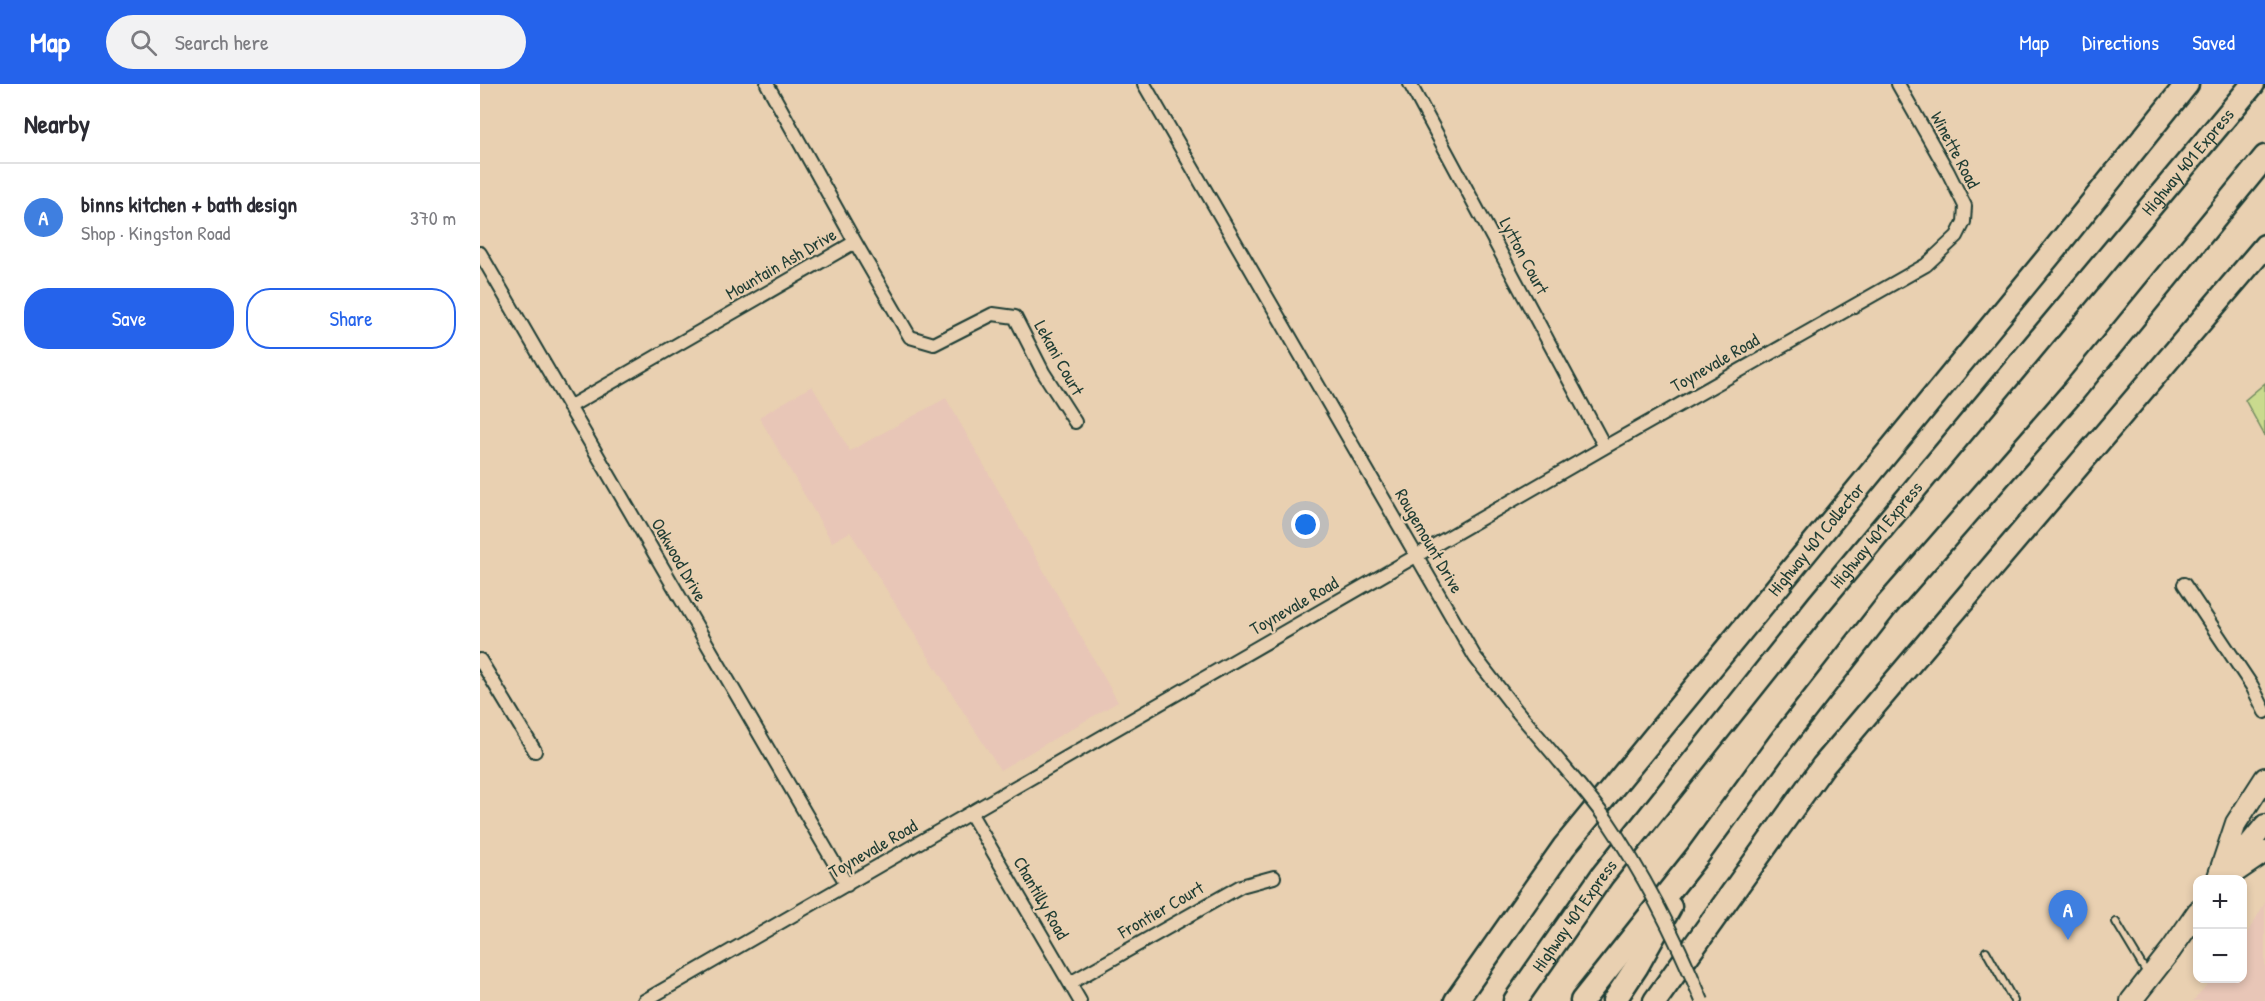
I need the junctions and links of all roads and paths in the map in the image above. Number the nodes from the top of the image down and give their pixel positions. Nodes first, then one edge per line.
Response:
1 (766, 84) edge
2 (1144, 84) edge
3 (1410, 84) edge
4 (1898, 84) edge
5 (2187, 84) edge
6 (2253, 84) edge
7 (2265, 157) edge
8 (1957, 236) joint
9 (855, 242) junction
10 (2265, 246) edge
11 (480, 253) edge
12 (569, 407) junction
13 (1075, 422) dead end
14 (1605, 447) junction
15 (1417, 556) junction
16 (2184, 584) dead end
17 (480, 660) edge
18 (2265, 712) edge
19 (535, 751) dead end
20 (2265, 778) edge
21 (971, 814) junction
22 (2265, 825) edge
23 (2265, 852) edge
24 (1698, 855) junction
25 (2222, 875) edge
26 (2224, 875) edge
27 (2228, 875) edge
28 (1274, 877) dead end
29 (847, 885) junction
30 (2193, 918) edge
31 (2116, 922) dead end
32 (1986, 951) dead end
33 (2150, 978) junction
34 (1070, 983) junction
35 (644, 1001) edge
36 (1080, 1001) edge
37 (1456, 1001) edge
38 (1515, 1001) edge
39 (1582, 1001) edge
40 (1614, 1001) edge
41 (1655, 1001) edge
42 (1702, 1001) edge
43 (2014, 1001) edge
44 (2131, 1001) edge

1 - 9 street, Mountain Ash Drive
2 - 15 street, Rougemount Drive
3 - 14 street, Lytton Court
4 - 8 street, Winette Road
5 - 37 highway, Highway 401 Collector
6 - 38 highway, Highway 401 Express
7 - 24 highway
8 - 14 street, Toynevale Road
9 - 12 street, Mountain Ash Drive
9 - 13 street, Lekani Court
10 - 41 highway
11 - 12 street, Oakwood Drive
12 - 29 street, Oakwood Drive
14 - 15 street, Toynevale Road
15 - 21 street, Toynevale Road
15 - 42 street, Rougemount Drive, bridge
16 - 18 street
17 - 19 street
20 - 25 main road
21 - 29 street, Toynevale Road
21 - 34 street, Chantilly Road
22 - 26 main road
23 - 27 main road
24 - 39 highway
24 - 40 highway
28 - 34 street, Frontier Court
29 - 35 street, Toynevale Road
30 - 33 main road
31 - 33 lane
32 - 43 lane
33 - 44 main road
34 - 36 street, Chantilly Road

